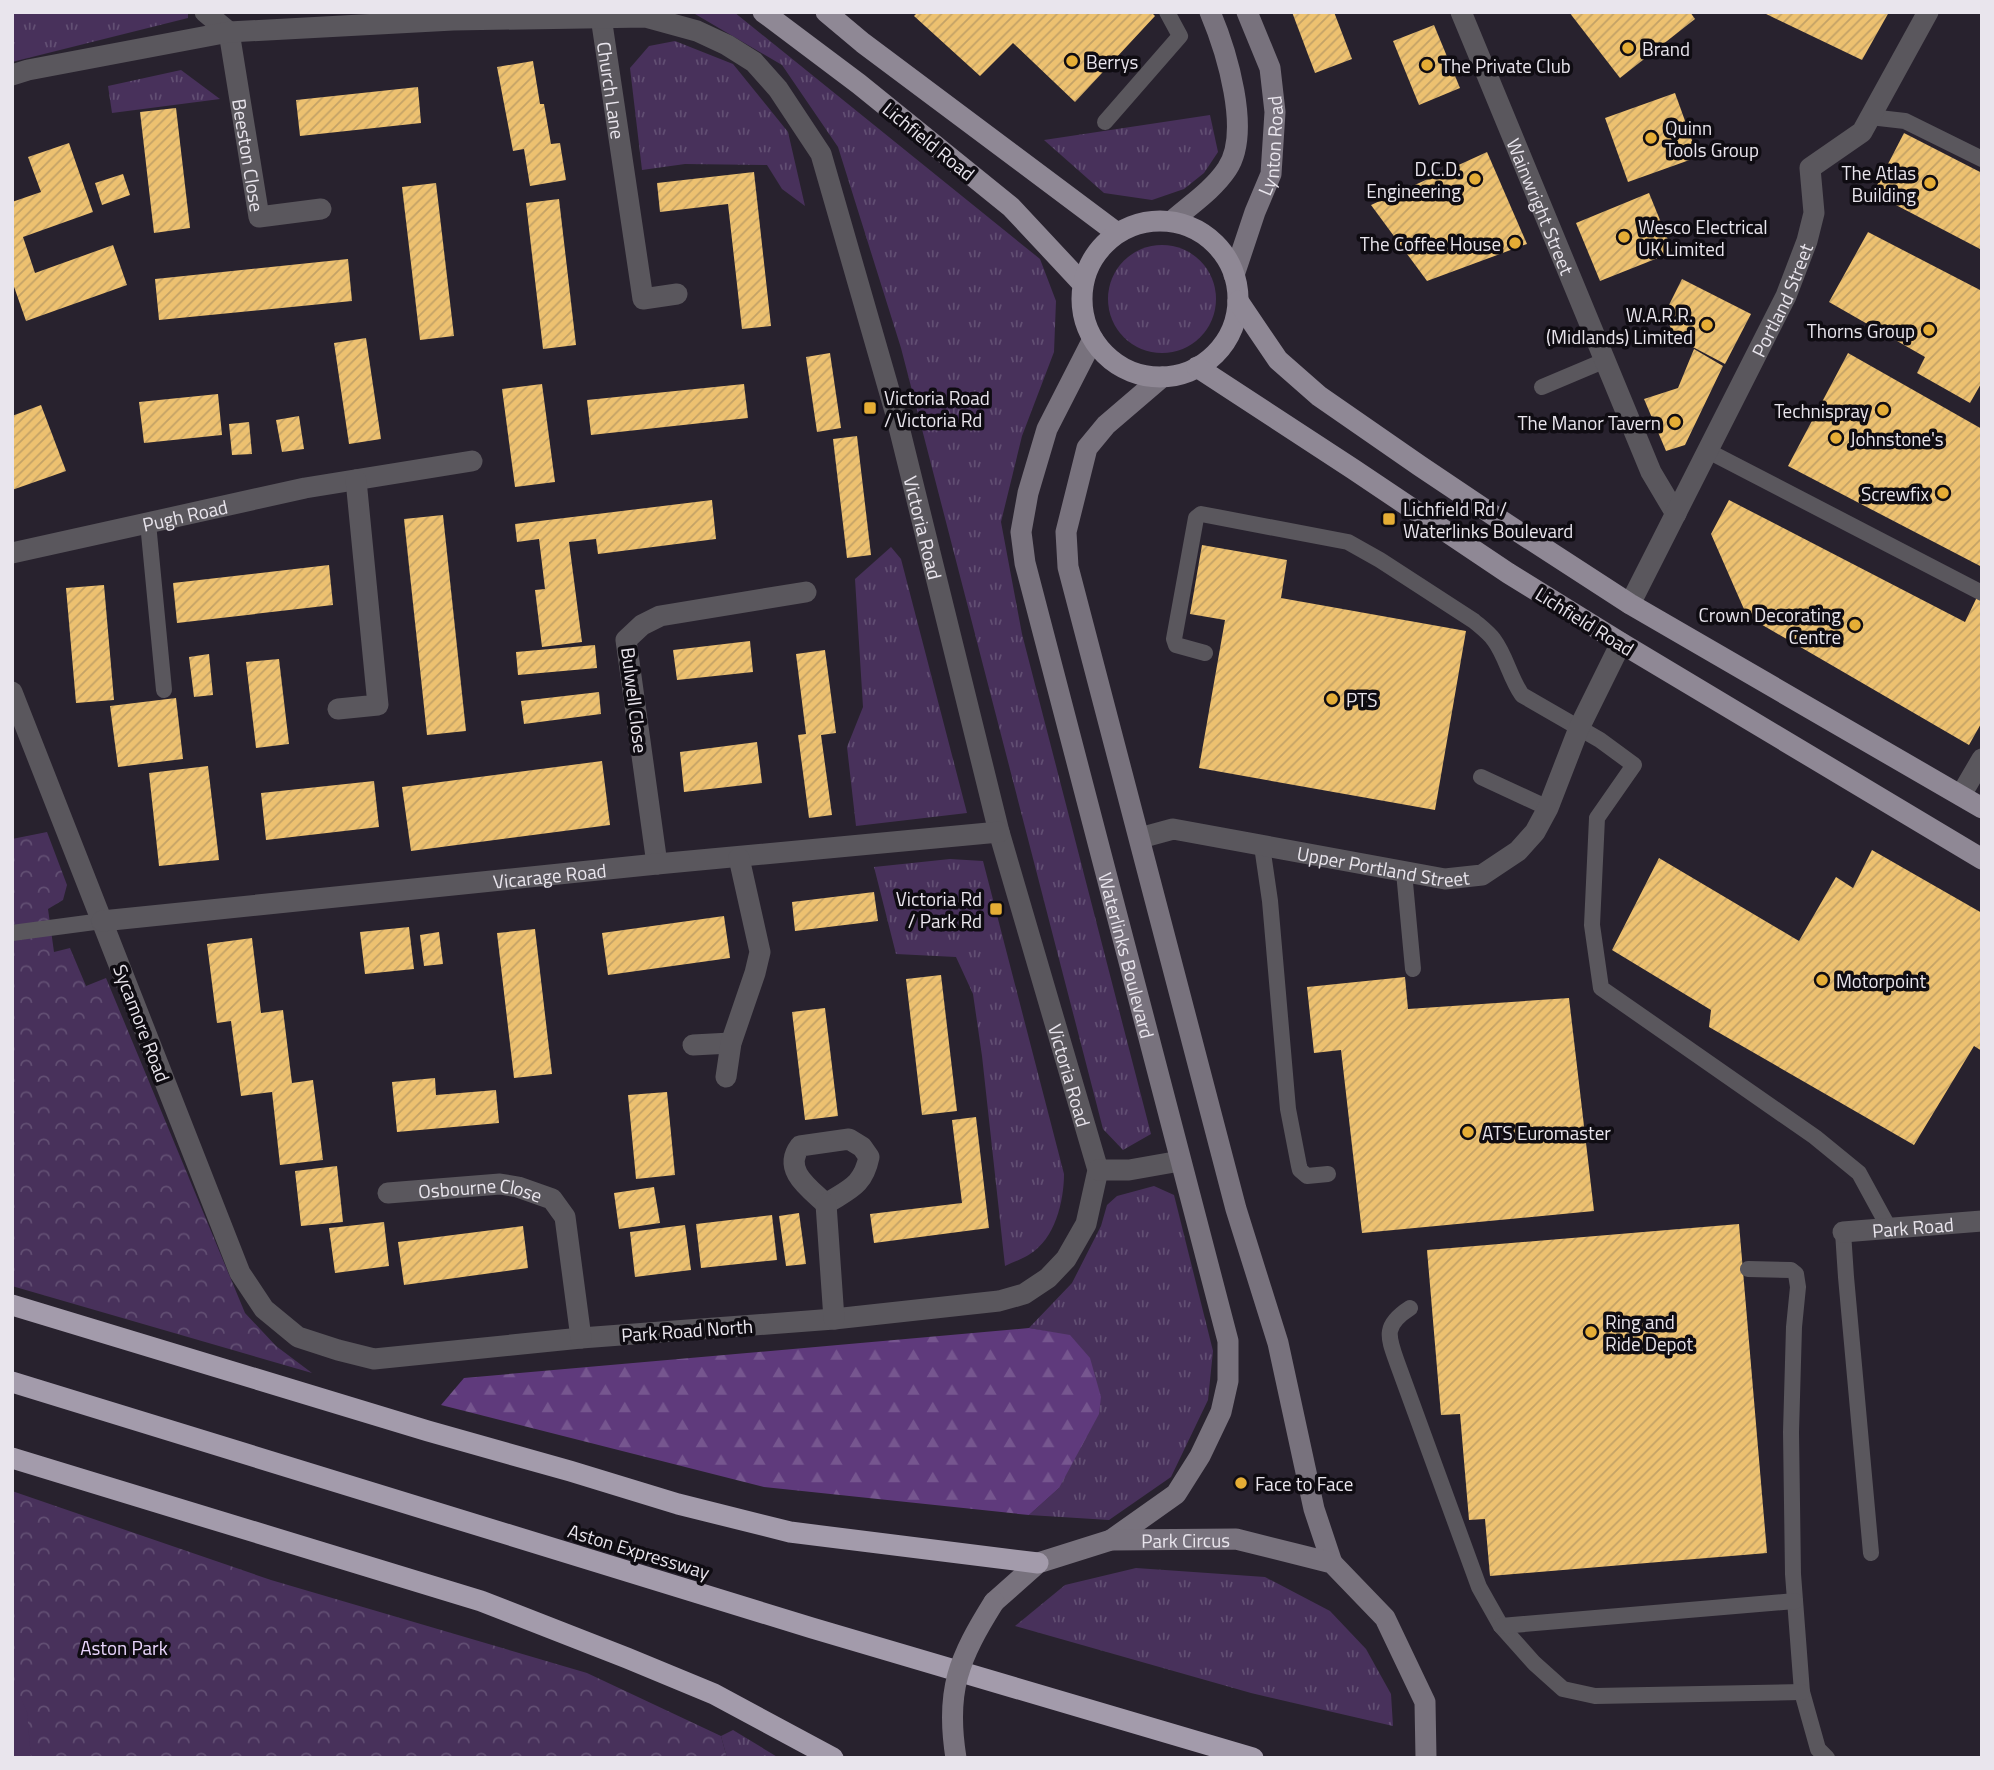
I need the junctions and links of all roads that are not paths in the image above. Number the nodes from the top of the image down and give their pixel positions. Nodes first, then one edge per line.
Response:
1 (205, 12) edge
2 (763, 12) edge
3 (826, 12) edge
4 (1167, 12) edge
5 (1210, 12) edge
6 (1247, 12) edge
7 (1461, 12) edge
8 (1928, 12) edge
9 (601, 17) junction
10 (229, 32) junction
11 (12, 75) edge
12 (1870, 117) junction
13 (1105, 122) dead end
14 (1982, 159) edge
15 (321, 209) dead end
16 (1172, 221) junction
17 (1117, 233) junction
18 (1234, 275) junction
19 (1083, 284) junction
20 (677, 294) dead end
21 (1238, 301) junction
22 (1093, 339) junction
23 (1605, 360) junction
24 (1197, 367) junction
25 (1162, 377) junction
26 (1542, 387) dead end
27 (1708, 451) junction
28 (472, 461) dead end
29 (356, 480) junction
30 (1676, 514) junction
31 (148, 523) junction
32 (12, 553) edge
33 (806, 592) dead end
34 (1982, 593) edge
35 (1630, 604) junction
36 (1621, 643) junction
37 (1205, 653) dead end
38 (164, 690) dead end
39 (12, 692) edge
40 (338, 709) dead end
41 (1579, 727) junction
42 (1982, 759) edge
43 (1481, 777) dead end
44 (1961, 795) junction
45 (1548, 808) junction
46 (1982, 808) edge
47 (999, 832) junction
48 (1140, 838) junction
49 (1262, 846) junction
50 (739, 858) junction
51 (1982, 859) edge
52 (657, 864) junction
53 (1404, 872) junction
54 (102, 921) junction
55 (12, 933) edge
56 (1413, 969) dead end
57 (731, 1043) junction
58 (693, 1045) dead end
59 (726, 1077) dead end
60 (1180, 1161) junction
61 (1098, 1170) junction
62 (1328, 1174) dead end
63 (388, 1193) dead end
64 (826, 1204) dead end
65 (1982, 1221) edge
66 (1889, 1228) junction
67 (1843, 1232) joint
68 (1066, 1259) joint
69 (1748, 1269) dead end
70 (12, 1306) edge
71 (1410, 1308) dead end
72 (834, 1319) junction
73 (298, 1337) joint
74 (581, 1338) junction
75 (12, 1382) edge
76 (12, 1458) edge
77 (1111, 1540) junction
78 (1871, 1553) dead end
79 (1038, 1563) junction
80 (1332, 1563) junction
81 (1795, 1601) junction
82 (1501, 1626) junction
83 (1802, 1692) junction
84 (833, 1758) edge
85 (956, 1758) edge
86 (1253, 1758) edge
87 (1426, 1758) edge
88 (1827, 1758) edge

1 - 10 street
2 - 19 main road, Lichfield Road
3 - 17 main road, Lichfield Road
4 - 13 lane
5 - 16 main road, Lynton Road
6 - 18 main road, Lynton Road
7 - 23 street, Wainwright Street
8 - 12 street, Portland Street
9 - 10 street, Church Lane
9 - 20 street, Church Lane
9 - 47 street, Victoria Road
10 - 11 street, Church Lane
10 - 15 street, Beeston Close
12 - 14 lane
12 - 27 street, Portland Street
16 - 17 main road
16 - 18 main road
17 - 19 main road
18 - 21 main road
19 - 22 main road
21 - 24 main road
21 - 35 main road, Lichfield Road
22 - 25 main road
22 - 60 main road, Waterlinks Boulevard
23 - 26 lane
23 - 30 street, Wainwright Street
24 - 25 main road
24 - 36 main road, Lichfield Road
25 - 48 main road
27 - 30 street, Portland Street
27 - 34 lane
28 - 29 street, Pugh Road
29 - 31 street, Pugh Road
29 - 40 street
30 - 35 street, Portland Street
31 - 32 street, Pugh Road
31 - 38 lane
33 - 52 street, Bulwell Close
35 - 44 main road, Lichfield Road
36 - 41 street, Upper Portland Street
36 - 51 main road, Lichfield Road
37 - 41 lane
39 - 54 street, Sycamore Road
41 - 45 street, Upper Portland Street
41 - 66 lane
42 - 44 street
43 - 45 lane
44 - 46 main road, Lichfield Road
45 - 53 street, Upper Portland Street
47 - 50 street, Vicarage Road
47 - 61 street, Victoria Road
48 - 49 street, Upper Portland Street
48 - 80 main road
49 - 53 street, Upper Portland Street
49 - 62 lane
50 - 52 street, Vicarage Road
50 - 57 street
52 - 54 street, Vicarage Road
53 - 56 lane
54 - 55 lane
54 - 73 street, Sycamore Road
57 - 58 street
57 - 59 street
60 - 61 street
60 - 77 main road, Waterlinks Boulevard
61 - 68 street, Victoria Road
63 - 74 street, Osbourne Close
64 - 72 street
65 - 66 street, Park Road
66 - 67 street, Park Road
67 - 78 lane
68 - 72 street, Park Road North
69 - 81 lane
70 - 79 highway
71 - 82 lane
72 - 74 street, Park Road North
73 - 74 street, Park Road North
75 - 86 highway, Aston Expressway
76 - 84 highway
77 - 79 main road, Park Circus
77 - 80 main road, Park Circus
79 - 85 main road, Park Circus, bridge
80 - 87 main road
81 - 82 lane
81 - 83 lane
82 - 83 lane
83 - 88 lane

